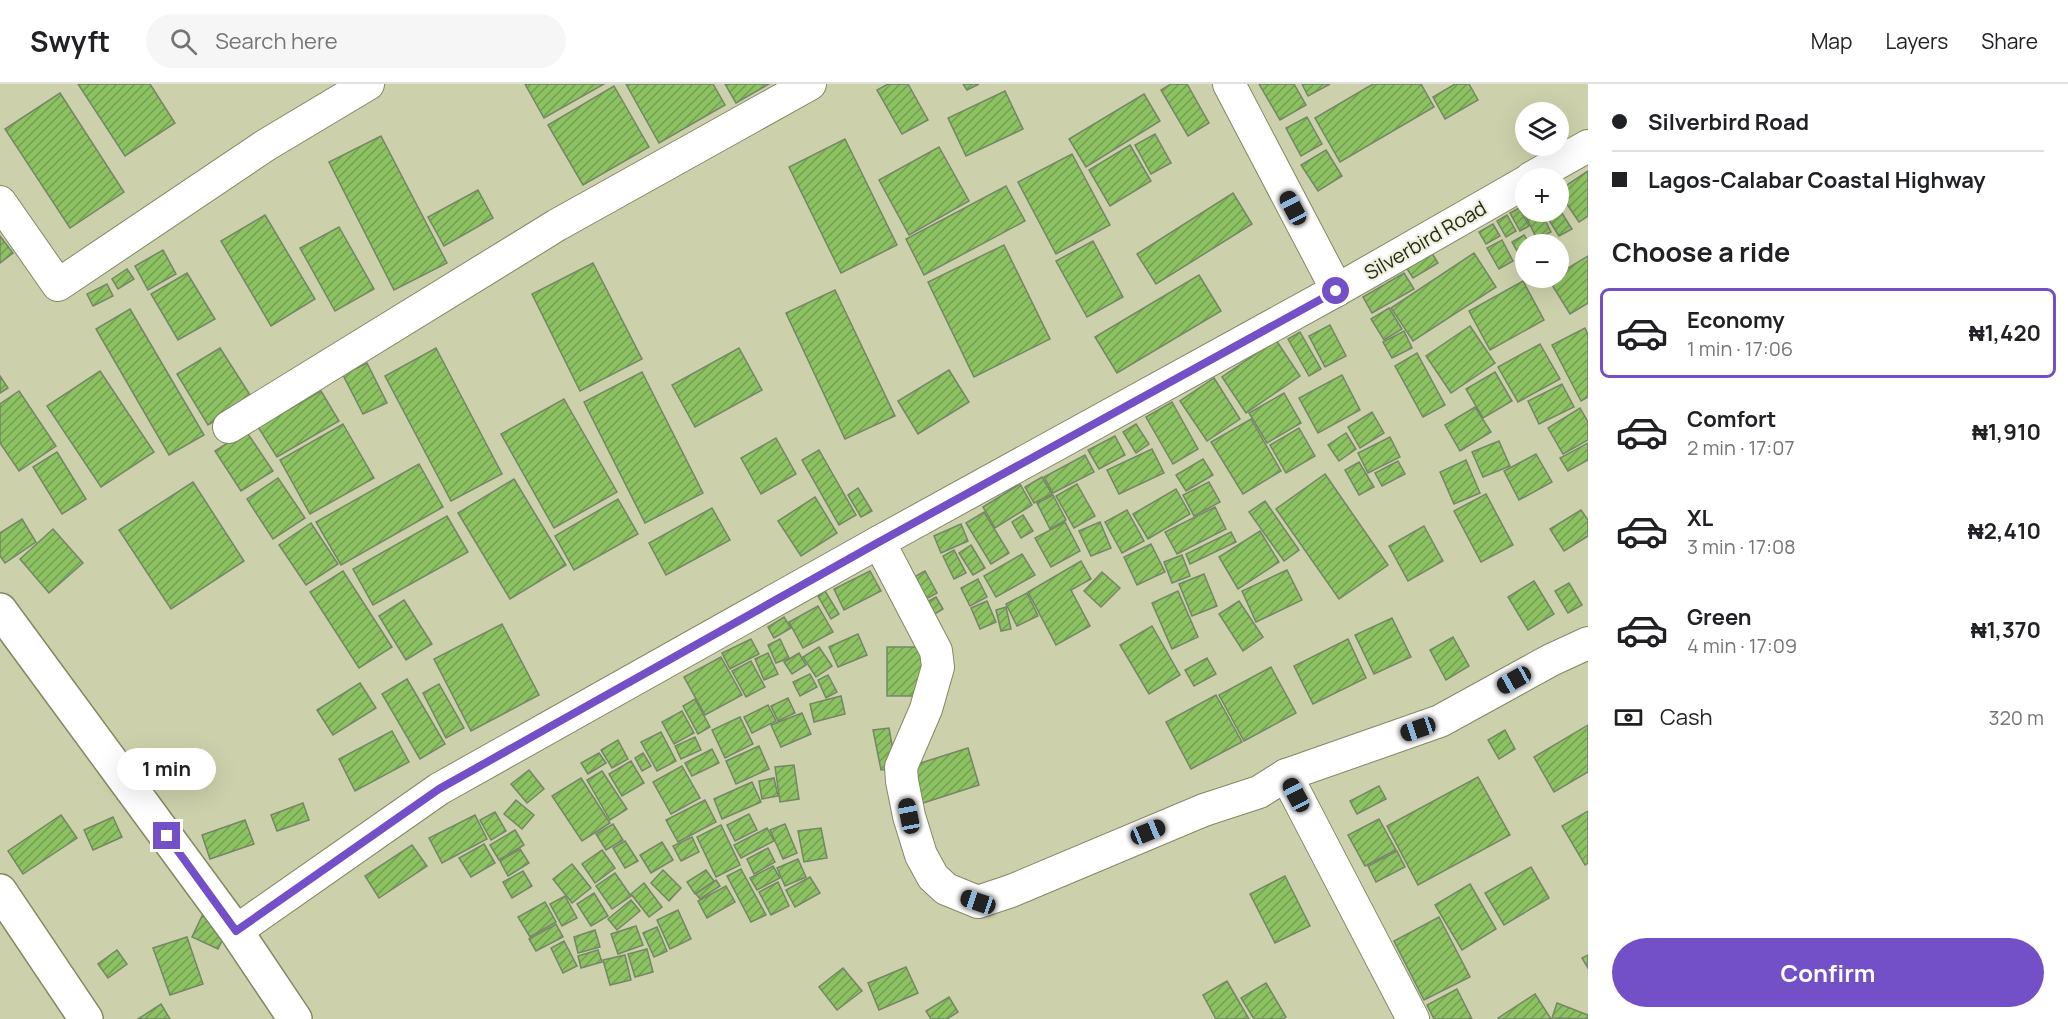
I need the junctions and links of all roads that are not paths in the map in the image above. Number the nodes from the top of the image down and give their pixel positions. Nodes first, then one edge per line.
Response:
1 (810, 84) edge
2 (1229, 84) edge
3 (360, 86) edge
4 (1588, 146) edge
5 (1550, 168) edge
6 (1515, 188) edge
7 (0, 202) edge
8 (1336, 291) junction
9 (229, 427) dead end
10 (879, 542) junction
11 (0, 610) edge
12 (1588, 643) edge
13 (1286, 775) junction
14 (0, 891) edge
15 (236, 931) junction
16 (86, 1019) edge
17 (295, 1019) edge
18 (1413, 1019) edge

1 - 9 street
2 - 8 street
3 - 7 street
4 - 5 street
6 - 8 street, Silverbird Road
8 - 10 street, Silverbird Road
10 - 13 street
10 - 15 street, Silverbird Road
11 - 15 highway
12 - 13 street
13 - 18 street
14 - 16 highway
15 - 17 highway

